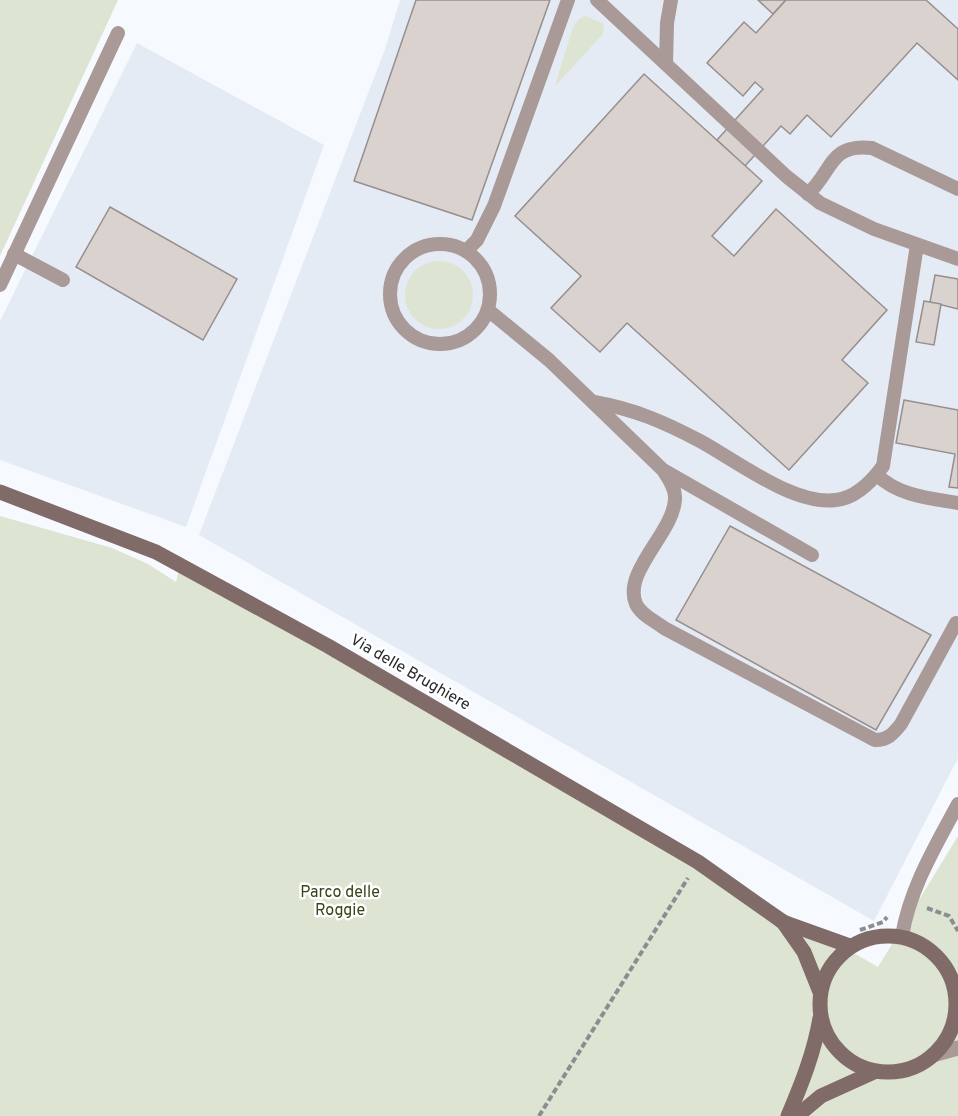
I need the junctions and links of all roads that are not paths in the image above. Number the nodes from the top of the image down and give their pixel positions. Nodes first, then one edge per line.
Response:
1 (568, 0) edge
2 (597, 0) edge
3 (671, 0) edge
4 (118, 33) dead end
5 (666, 64) junction
6 (958, 189) edge
7 (808, 194) junction
8 (917, 244) junction
9 (466, 251) junction
10 (14, 255) junction
11 (958, 259) edge
12 (63, 280) dead end
13 (0, 285) edge
14 (488, 310) junction
15 (594, 402) junction
16 (663, 470) junction
17 (877, 475) junction
18 (0, 492) edge
19 (958, 503) edge
20 (812, 555) dead end
21 (956, 623) dead end
22 (958, 804) edge
23 (783, 922) junction
24 (902, 936) junction
25 (850, 946) junction
26 (820, 992) junction
27 (957, 992) edge
28 (820, 1018) junction
29 (958, 1048) edge
30 (933, 1055) junction
31 (874, 1072) junction
32 (788, 1116) edge
33 (797, 1116) edge

1 - 9 lane
2 - 5 lane
3 - 5 lane
4 - 10 lane
5 - 7 lane
6 - 7 lane
7 - 8 lane
8 - 11 lane
8 - 17 lane
9 - 14 lane
9 - 14 lane
10 - 12 lane
10 - 13 lane
14 - 15 lane
15 - 16 lane
15 - 17 lane
16 - 20 lane
16 - 21 lane
17 - 19 lane
18 - 23 street, Via delle Brughiere
22 - 24 lane
23 - 25 street, Via delle Brughiere
23 - 26 street, Via delle Brughiere
24 - 25 street
24 - 27 street
25 - 26 street
26 - 28 street
27 - 30 street
28 - 31 street
28 - 32 street
29 - 30 street
30 - 31 street
31 - 33 street

